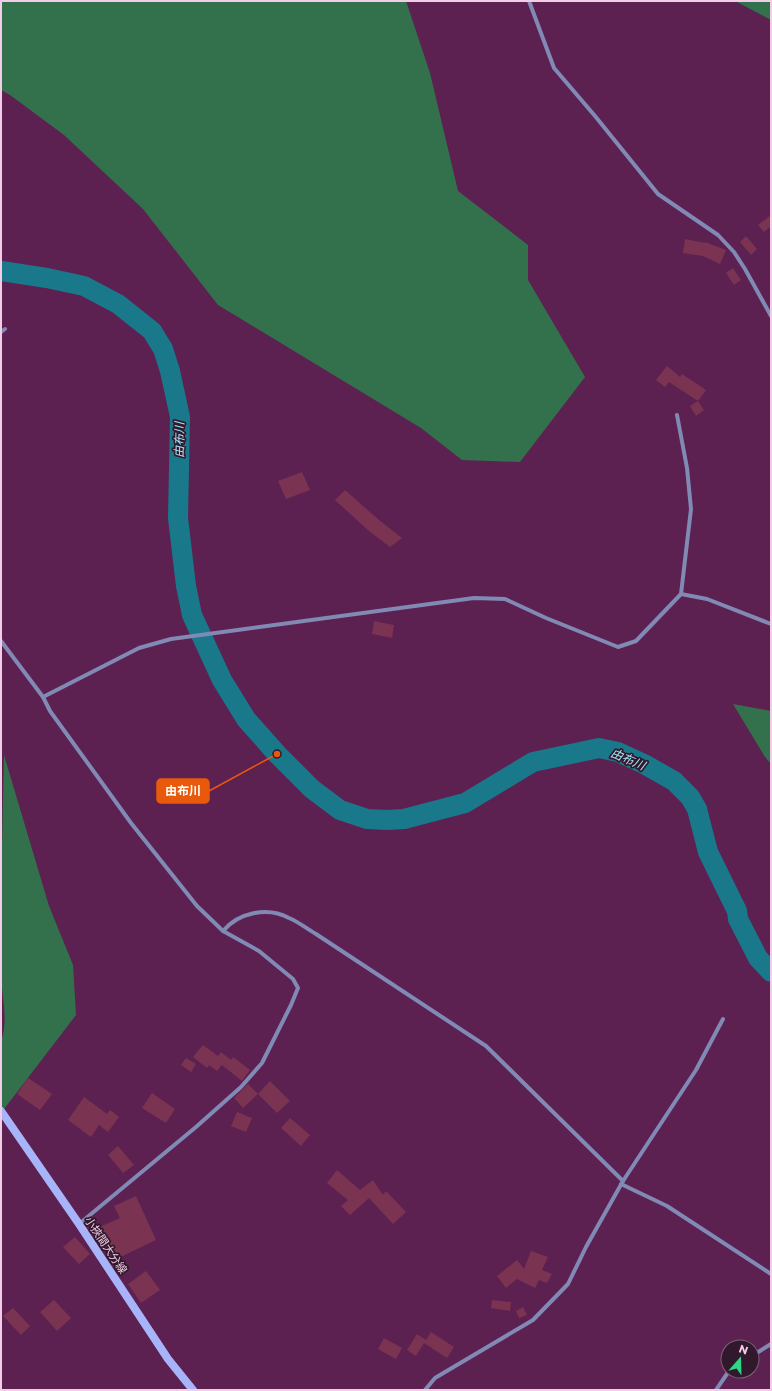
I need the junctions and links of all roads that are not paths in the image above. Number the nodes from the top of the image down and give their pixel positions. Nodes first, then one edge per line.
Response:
1 (529, 1) edge
2 (771, 316) edge
3 (677, 415) dead end
4 (682, 594) junction
5 (771, 624) edge
6 (1, 641) edge
7 (43, 697) junction
8 (223, 931) junction
9 (723, 1018) dead end
10 (1, 1111) edge
11 (622, 1183) junction
12 (79, 1224) junction
13 (771, 1274) edge
14 (771, 1344) edge
15 (760, 1351) edge
16 (724, 1379) edge
17 (193, 1390) edge
18 (425, 1390) edge
19 (716, 1390) edge

1 - 2 street
3 - 4 street
4 - 5 street
4 - 7 street
6 - 7 street
7 - 8 street
8 - 11 street
8 - 12 street
9 - 11 street
10 - 12 main road, 小挾間大分線
11 - 13 street
11 - 18 street
12 - 17 main road, 小挾間大分線
14 - 15 street
16 - 19 street

